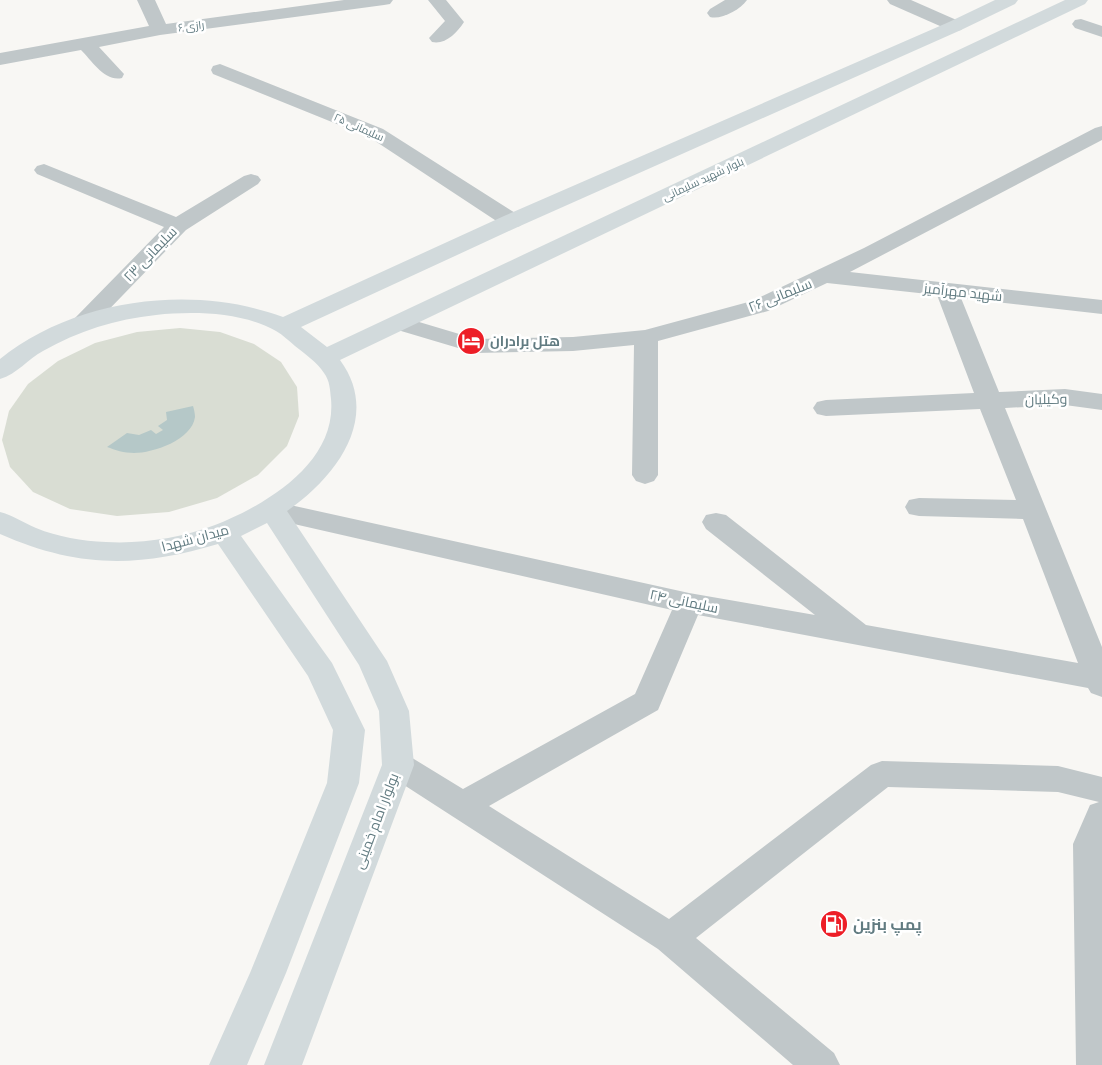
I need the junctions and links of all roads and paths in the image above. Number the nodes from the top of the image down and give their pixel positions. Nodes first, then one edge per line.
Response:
1 (146, 0) edge
2 (384, 0) edge
3 (437, 0) edge
4 (738, 0) edge
5 (896, 0) edge
6 (1009, 0) edge
7 (1079, 0) edge
8 (354, 2) edge
9 (716, 13) dead end
10 (1081, 24) dead end
11 (955, 26) junction
12 (160, 30) junction
13 (1102, 32) edge
14 (438, 38) dead end
15 (86, 44) junction
16 (0, 59) edge
17 (220, 70) dead end
18 (115, 74) dead end
19 (1102, 132) edge
20 (44, 170) dead end
21 (251, 180) dead end
22 (512, 221) junction
23 (178, 225) junction
24 (825, 276) junction
25 (946, 290) junction
26 (1102, 307) edge
27 (83, 323) junction
28 (399, 323) junction
29 (284, 326) junction
30 (646, 337) junction
31 (326, 357) junction
32 (0, 371) edge
33 (989, 401) junction
34 (1102, 402) edge
35 (826, 408) dead end
36 (645, 475) dead end
37 (919, 507) dead end
38 (272, 510) junction
39 (1032, 510) junction
40 (0, 521) edge
41 (716, 522) dead end
42 (224, 532) junction
43 (689, 603) junction
44 (860, 635) junction
45 (1098, 668) edge
46 (398, 765) junction
47 (1102, 790) edge
48 (461, 806) junction
49 (1102, 815) edge
50 (670, 938) junction
51 (228, 1065) edge
52 (283, 1065) edge
53 (821, 1065) edge
54 (1095, 1065) edge

1 - 12 street
2 - 8 street, رازی ۶
3 - 14 street
4 - 9 street
5 - 11 street
6 - 11 main road
7 - 28 main road, بلوار شهید سلیمانی
8 - 12 street, رازی ۶
10 - 13 street
11 - 22 main road
12 - 15 street, رازی ۶
15 - 16 street, رازی ۶
15 - 18 street
17 - 22 street, سلیمانی ۲۵
19 - 24 street, سلیمانی ۲۶
20 - 23 street
21 - 23 street, سلیمانی ۲۳
22 - 29 main road
23 - 27 street, سلیمانی ۲۳
24 - 25 street, شهید مهرآمیز
24 - 30 street, سلیمانی ۲۶
25 - 26 street, شهید مهرآمیز
25 - 33 street
27 - 29 main road, میدان شهدا
27 - 32 main road, میدان شهدا
28 - 30 street, سلیمانی ۲۶
28 - 31 main road, بلوار شهید سلیمانی
29 - 31 main road, میدان شهدا
30 - 36 street
31 - 38 main road, میدان شهدا
33 - 34 street, وکیلیان
33 - 35 street, وکیلیان
33 - 39 street
37 - 39 street
38 - 42 main road, میدان شهدا
38 - 43 street, سلیمانی ۲۴
38 - 46 main road, بولوار امام خمینی
39 - 45 street
40 - 42 main road, میدان شهدا
41 - 44 street
42 - 51 main road
43 - 44 street, سلیمانی ۲۴
43 - 48 street
44 - 45 street, سلیمانی ۲۴
46 - 48 street
46 - 52 main road, بولوار امام خمینی
47 - 50 street
48 - 50 street
49 - 54 street
50 - 53 street

